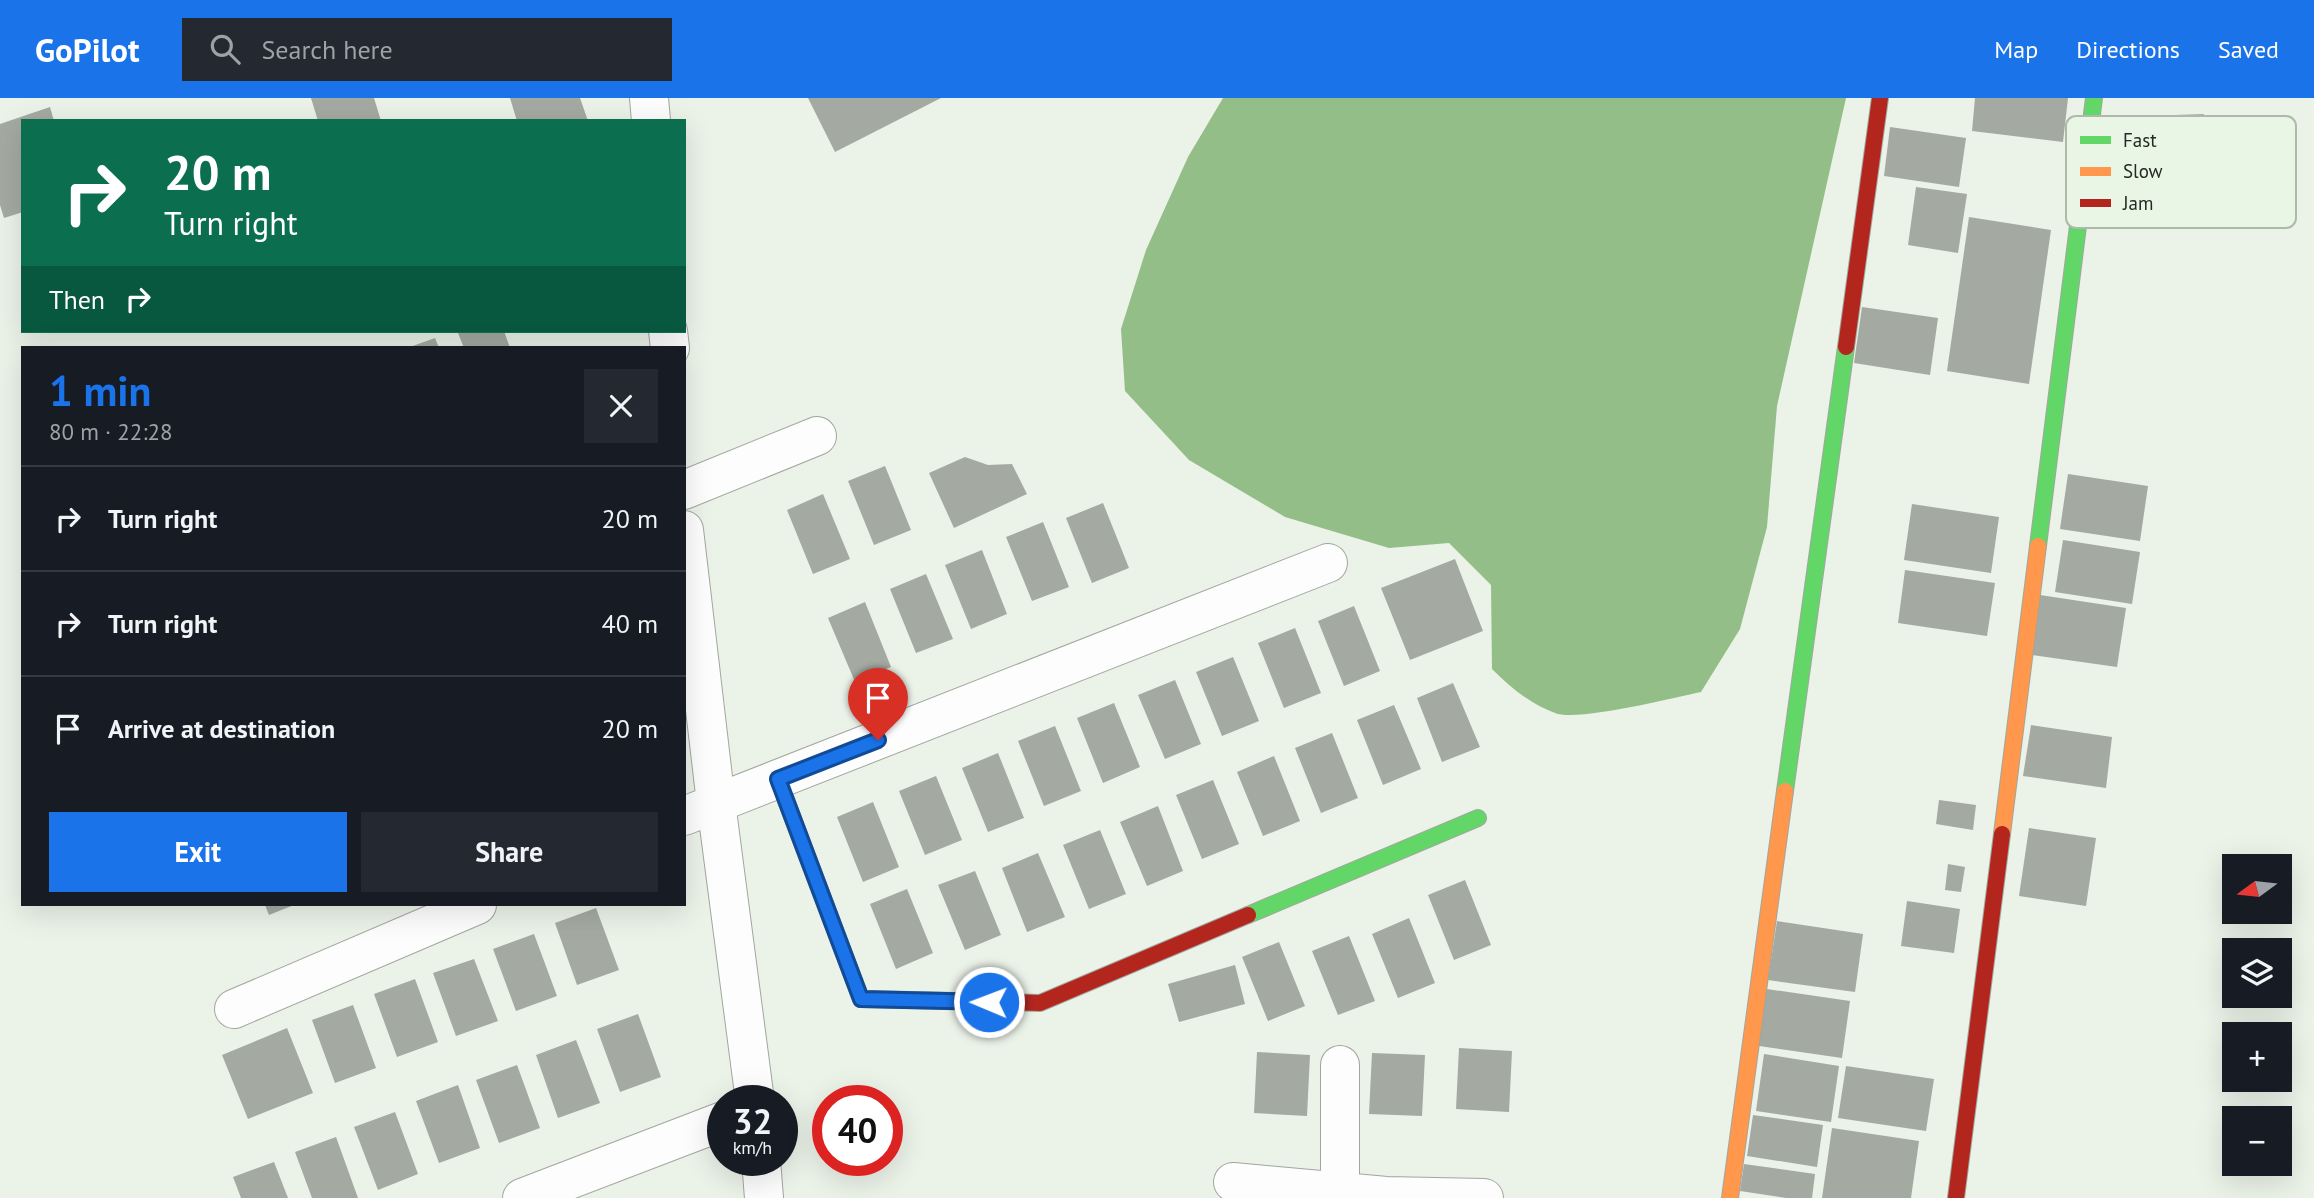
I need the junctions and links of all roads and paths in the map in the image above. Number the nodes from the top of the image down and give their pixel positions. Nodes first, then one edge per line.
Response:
1 (649, 98) edge
2 (1880, 98) edge
3 (2094, 98) edge
4 (2092, 116) edge
5 (651, 119) edge
6 (2078, 228) edge
7 (817, 436) dead end
8 (686, 489) edge
9 (1328, 563) dead end
10 (686, 565) edge
11 (778, 779) junction
12 (700, 810) edge
13 (1478, 818) dead end
14 (475, 906) edge
15 (234, 1009) dead end
16 (1340, 1065) dead end
17 (752, 1085) edge
18 (707, 1127) edge
19 (762, 1176) edge
20 (1233, 1182) dead end
21 (1340, 1191) junction
22 (1386, 1197) edge
23 (522, 1198) edge
24 (764, 1198) edge
25 (1484, 1198) edge
26 (1730, 1198) edge
27 (1956, 1198) edge

1 - 5 street
2 - 26 street
3 - 4 street
6 - 27 street
7 - 8 street
9 - 11 street
10 - 12 street
11 - 12 street
11 - 13 street
12 - 17 street
14 - 15 street
16 - 21 street
18 - 23 street
19 - 24 street
20 - 21 street
21 - 22 street
22 - 25 street

